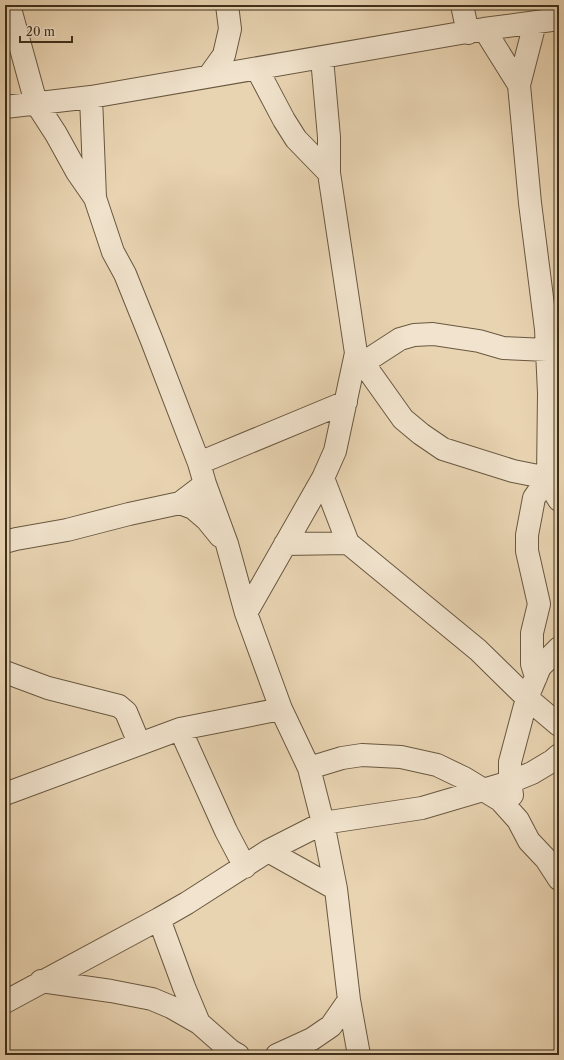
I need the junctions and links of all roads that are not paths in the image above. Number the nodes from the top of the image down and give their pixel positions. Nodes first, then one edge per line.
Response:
1 (9, 5) edge
2 (227, 5) edge
3 (462, 5) edge
4 (545, 17) edge
5 (476, 31) junction
6 (322, 58) junction
7 (257, 69) junction
8 (209, 76) junction
9 (519, 86) junction
10 (91, 97) junction
11 (36, 103) junction
12 (5, 107) edge
13 (329, 173) junction
14 (95, 198) junction
15 (551, 339) edge
16 (360, 358) junction
17 (554, 386) edge
18 (346, 402) junction
19 (199, 463) junction
20 (323, 478) junction
21 (548, 478) junction
22 (205, 484) junction
23 (559, 500) edge
24 (180, 503) junction
25 (5, 542) edge
26 (348, 543) junction
27 (228, 544) junction
28 (285, 544) junction
29 (246, 614) junction
30 (559, 648) edge
31 (5, 672) edge
32 (536, 677) junction
33 (527, 698) junction
34 (281, 709) junction
35 (559, 725) edge
36 (180, 729) junction
37 (139, 743) junction
38 (559, 755) edge
39 (309, 768) junction
40 (510, 782) junction
41 (484, 790) junction
42 (5, 794) edge
43 (518, 820) junction
44 (324, 823) junction
45 (268, 852) junction
46 (245, 867) junction
47 (559, 879) edge
48 (336, 889) junction
49 (159, 919) junction
50 (41, 981) junction
51 (349, 1000) junction
52 (5, 1002) edge
53 (199, 1023) junction
54 (238, 1055) edge
55 (277, 1055) edge
56 (359, 1055) edge

1 - 11 street
2 - 8 street
3 - 5 street
4 - 5 street
4 - 9 street
5 - 6 street
5 - 9 street
6 - 7 street
6 - 13 street
7 - 8 street
7 - 13 street
8 - 10 street
9 - 15 street
10 - 11 street
10 - 14 street
11 - 12 street
11 - 14 street
13 - 16 street
14 - 19 street
15 - 16 street
15 - 17 street
16 - 18 street
16 - 21 street
17 - 21 street
18 - 19 street
18 - 20 street
19 - 22 street
20 - 26 street
20 - 28 street
21 - 23 street
21 - 32 street
22 - 24 street
22 - 27 street
24 - 25 street
24 - 27 street
26 - 28 street
26 - 33 street
27 - 29 street
28 - 29 street
29 - 34 street
30 - 32 street
31 - 37 street
32 - 33 street
33 - 35 street
33 - 40 street
34 - 36 street
34 - 39 street
36 - 37 street
36 - 46 street
37 - 42 street
38 - 40 street
39 - 41 street
39 - 44 street
40 - 41 street
40 - 43 street
41 - 43 street
41 - 44 street
43 - 47 street
44 - 45 street
44 - 48 street
45 - 46 street
45 - 48 street
46 - 49 street
48 - 51 street
49 - 50 street
49 - 53 street
50 - 52 street
50 - 53 street
51 - 55 street
51 - 56 street
53 - 54 street

